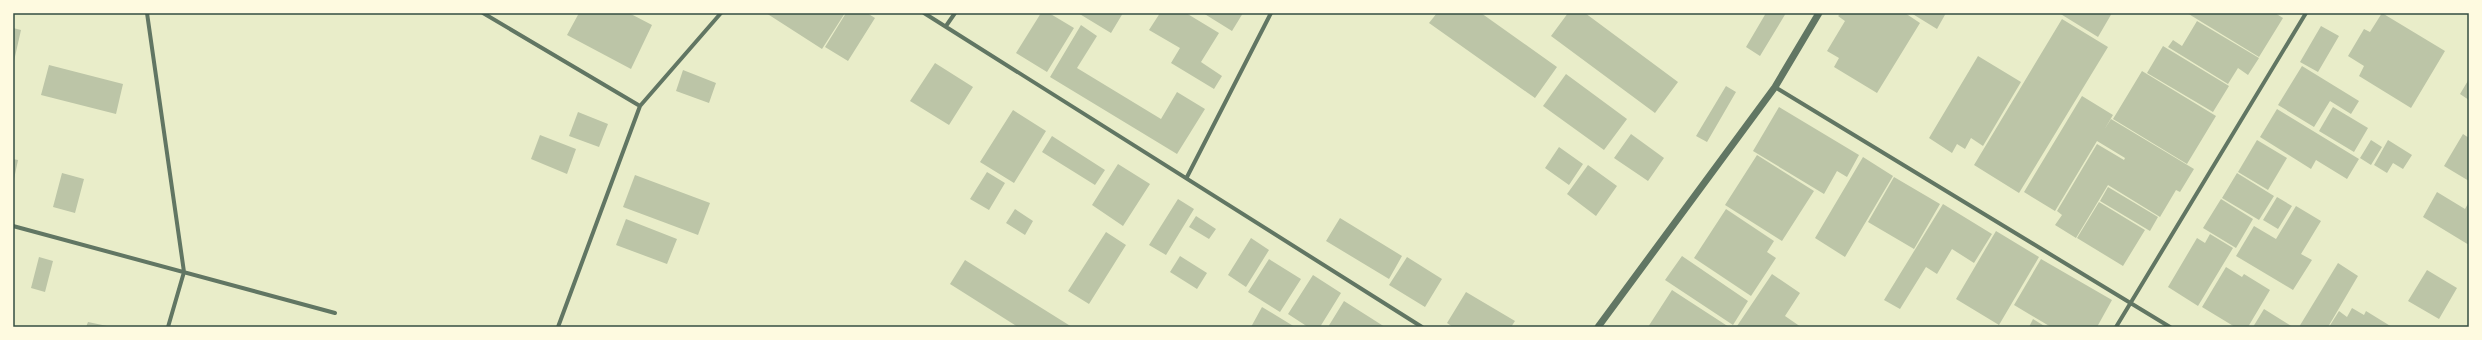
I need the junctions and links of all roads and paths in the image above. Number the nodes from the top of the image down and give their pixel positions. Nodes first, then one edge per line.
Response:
1 (147, 13) edge
2 (483, 13) edge
3 (721, 13) edge
4 (924, 13) edge
5 (955, 13) edge
6 (1271, 13) edge
7 (1819, 13) edge
8 (2306, 13) edge
9 (946, 26) junction
10 (1774, 87) junction
11 (640, 106) junction
12 (1187, 177) junction
13 (13, 226) edge
14 (184, 272) junction
15 (2130, 304) junction
16 (335, 312) dead end
17 (168, 327) edge
18 (558, 327) edge
19 (1422, 327) edge
20 (1598, 327) edge
21 (2116, 327) edge
22 (2170, 327) edge

1 - 14 street
2 - 11 street
3 - 11 street
4 - 9 street
5 - 9 street
6 - 12 street
7 - 10 street
8 - 15 street
9 - 12 street
10 - 15 street
10 - 20 street
11 - 18 street
12 - 19 street
13 - 14 street
14 - 16 street
14 - 17 street
15 - 21 street
15 - 22 street

